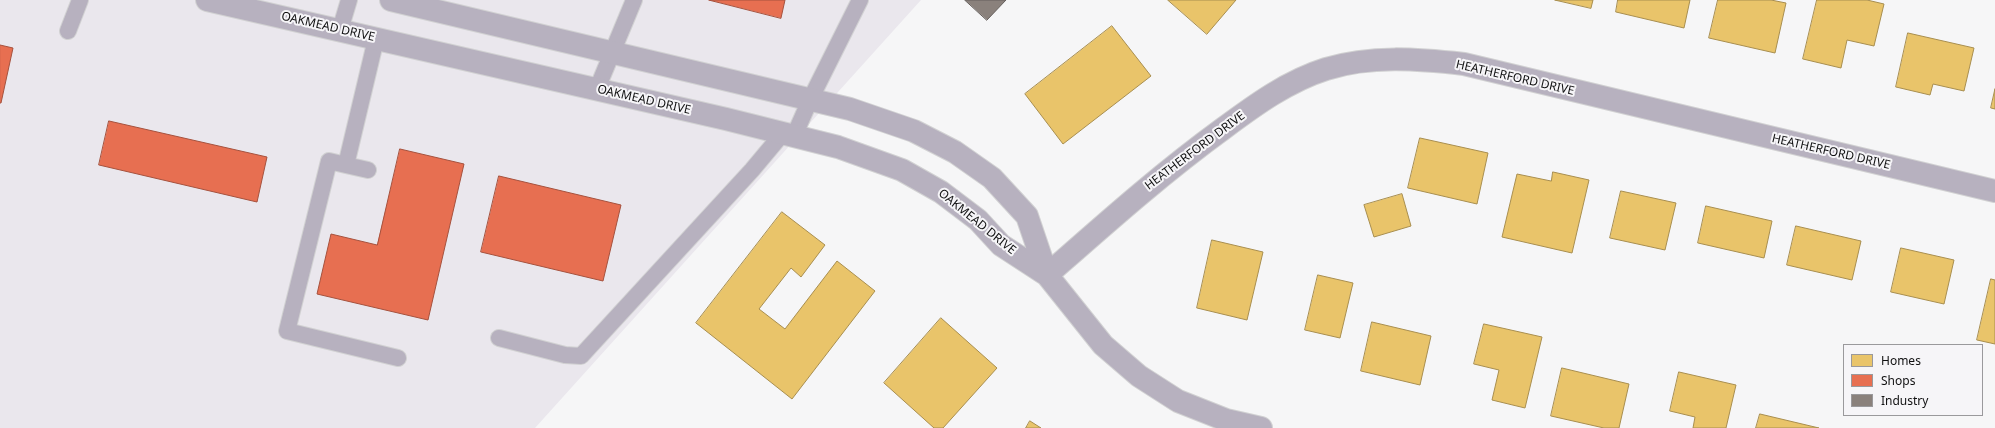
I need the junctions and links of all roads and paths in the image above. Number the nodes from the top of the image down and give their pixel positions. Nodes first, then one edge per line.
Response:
1 (80, 0) edge
2 (207, 0) edge
3 (349, 0) edge
4 (391, 0) edge
5 (634, 0) edge
6 (860, 0) edge
7 (340, 30) junction
8 (68, 31) dead end
9 (376, 38) junction
10 (611, 52) junction
11 (597, 89) junction
12 (810, 100) junction
13 (789, 134) junction
14 (346, 165) junction
15 (368, 170) dead end
16 (1995, 191) edge
17 (1047, 275) junction
18 (499, 338) dead end
19 (398, 358) dead end
20 (1262, 428) edge

1 - 8 lane
2 - 7 street, OAKMEAD DRIVE
3 - 7 lane
4 - 10 street, OAKMEAD DRIVE
5 - 10 lane
6 - 12 lane
7 - 9 street, OAKMEAD DRIVE
9 - 11 street, OAKMEAD DRIVE
9 - 14 lane
10 - 11 lane
10 - 12 street, OAKMEAD DRIVE
11 - 13 street, OAKMEAD DRIVE
12 - 13 lane
12 - 17 street, OAKMEAD DRIVE
13 - 17 street, OAKMEAD DRIVE
13 - 18 lane
14 - 15 lane
14 - 19 lane
16 - 17 street, HEATHERFORD DRIVE
17 - 20 street, OAKMEAD DRIVE

